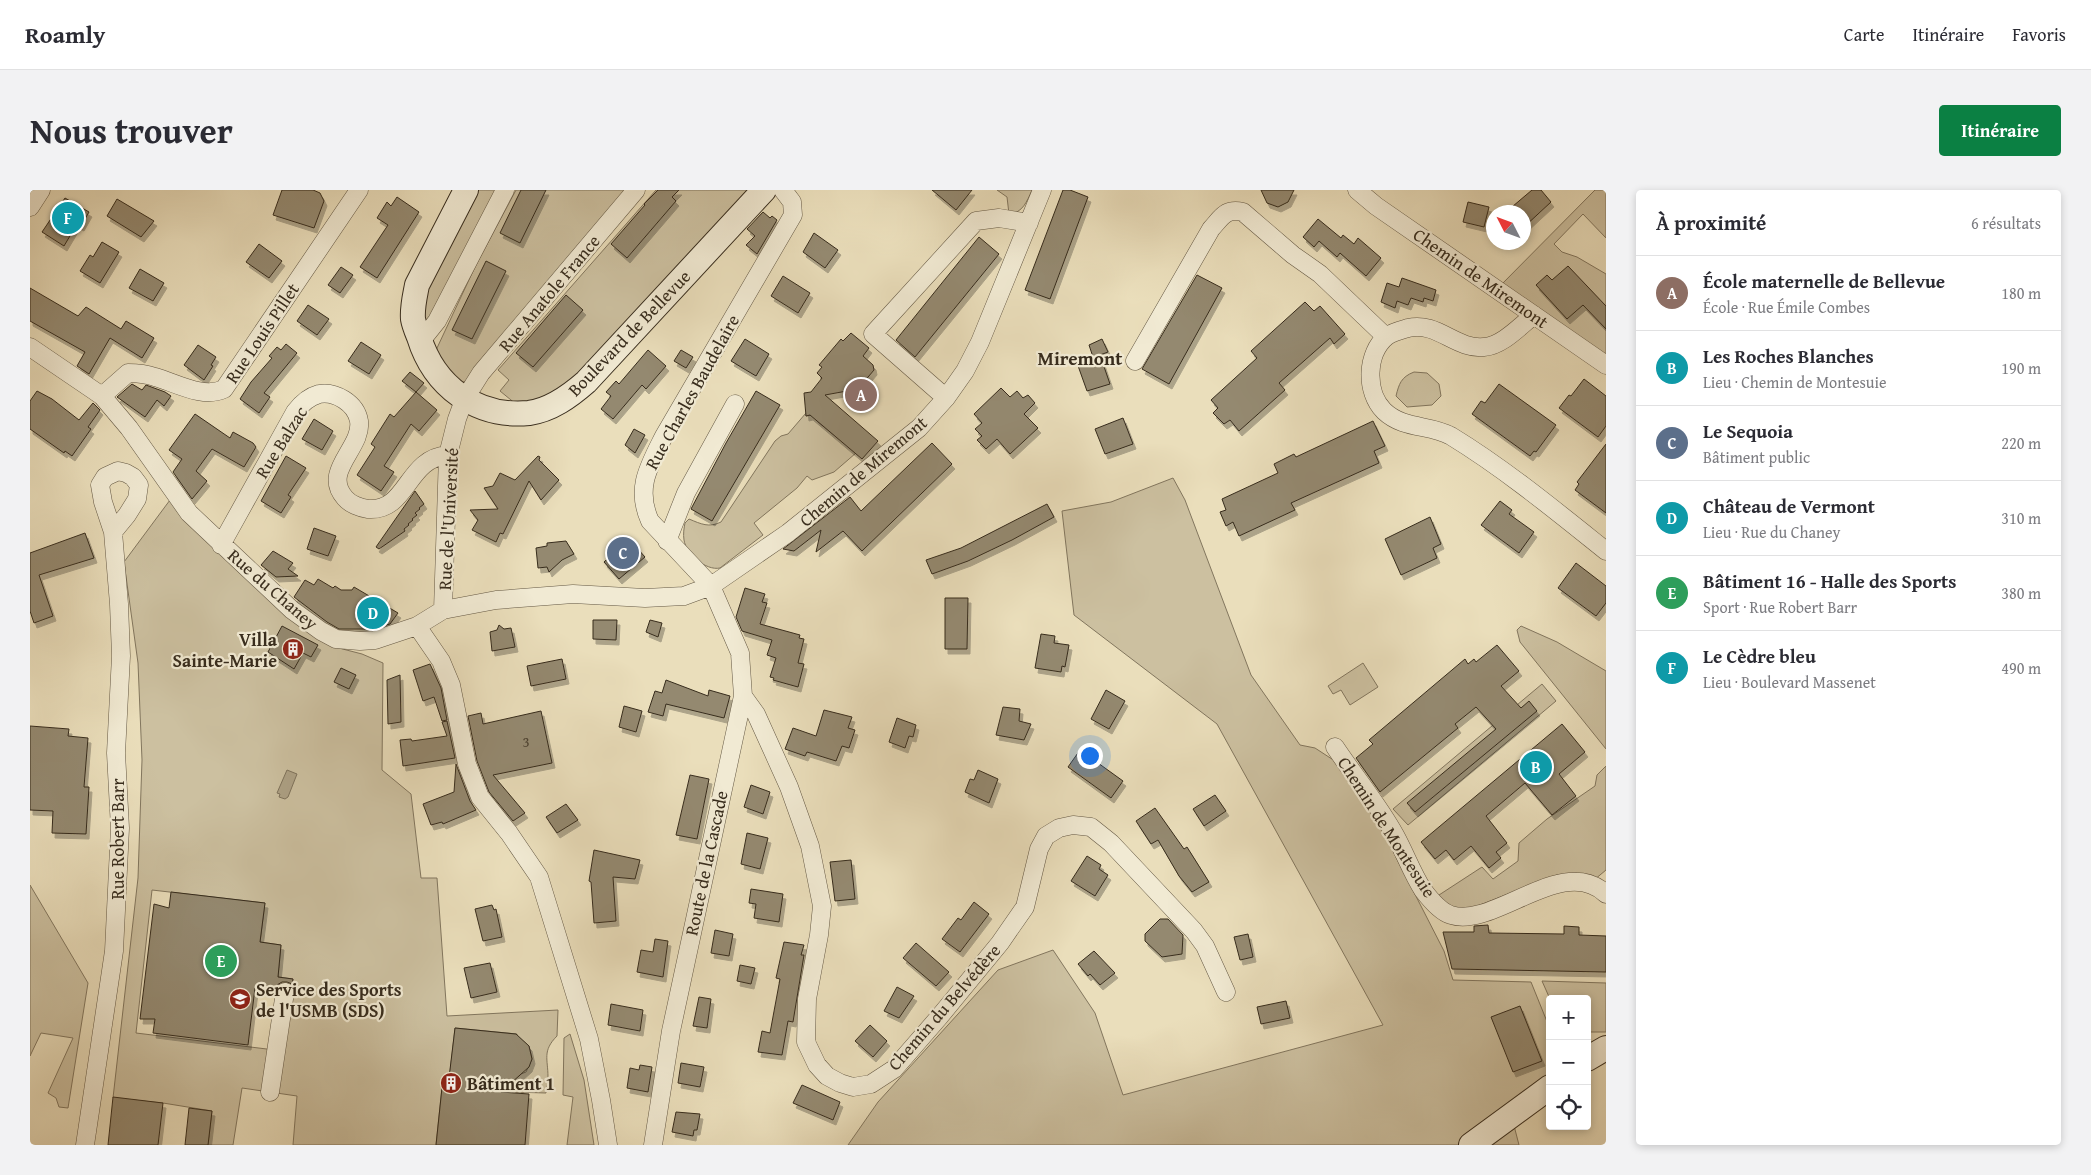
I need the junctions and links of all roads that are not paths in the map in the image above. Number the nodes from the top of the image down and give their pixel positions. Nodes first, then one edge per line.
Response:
1 (41, 190) edge
2 (359, 190) edge
3 (466, 190) edge
4 (505, 190) edge
5 (636, 190) edge
6 (764, 190) edge
7 (783, 190) edge
8 (1042, 190) edge
9 (1357, 190) edge
10 (30, 207) edge
11 (1028, 222) junction
12 (1534, 315) junction
13 (1386, 337) junction
14 (419, 339) junction
15 (30, 347) edge
16 (1135, 361) dead end
17 (1606, 364) edge
18 (102, 396) junction
19 (946, 398) junction
20 (464, 400) junction
21 (735, 404) dead end
22 (448, 455) junction
23 (112, 532) dead end
24 (667, 541) junction
25 (221, 545) junction
26 (1606, 550) edge
27 (711, 586) junction
28 (443, 610) junction
29 (417, 626) junction
30 (743, 696) junction
31 (1335, 747) dead end
32 (1606, 894) edge
33 (285, 992) dead end
34 (1226, 992) dead end
35 (1606, 1048) edge
36 (1591, 1057) edge
37 (1546, 1090) edge
38 (270, 1092) dead end
39 (85, 1145) edge
40 (608, 1145) edge
41 (653, 1145) edge
42 (1471, 1145) edge

1 - 10 street
2 - 18 street, Rue Louis Pillet
3 - 14 main road, Boulevard de Bellevue
4 - 14 street
5 - 20 street, Rue Anatole France
6 - 20 main road, Boulevard de Bellevue
7 - 24 street, Rue Charles Baudelaire
8 - 11 street, Chemin de Miremont
9 - 12 street, Chemin de Miremont
11 - 19 street, Chemin de Miremont
11 - 19 street
12 - 13 street
12 - 17 street, Chemin de Miremont
13 - 16 street
13 - 26 street
14 - 20 main road, Boulevard de Bellevue
15 - 18 street, Rue du Chaney
18 - 25 street, Rue du Chaney
19 - 27 street, Chemin de Miremont
20 - 22 street, Rue de l'Université
21 - 24 street
22 - 25 street, Rue Balzac
22 - 28 street, Rue de l'Université
23 - 39 street, Rue Robert Barr
24 - 27 street, Rue Charles Baudelaire
25 - 29 street, Rue du Chaney
27 - 28 street, Rue du Chaney
27 - 30 street, Route de la Cascade
28 - 29 street, Rue du Chaney
29 - 40 street
30 - 34 street, Chemin du Belvédère
30 - 41 street, Route de la Cascade
31 - 32 street, Chemin de Montesuie
33 - 38 street
35 - 36 main road
37 - 42 main road

